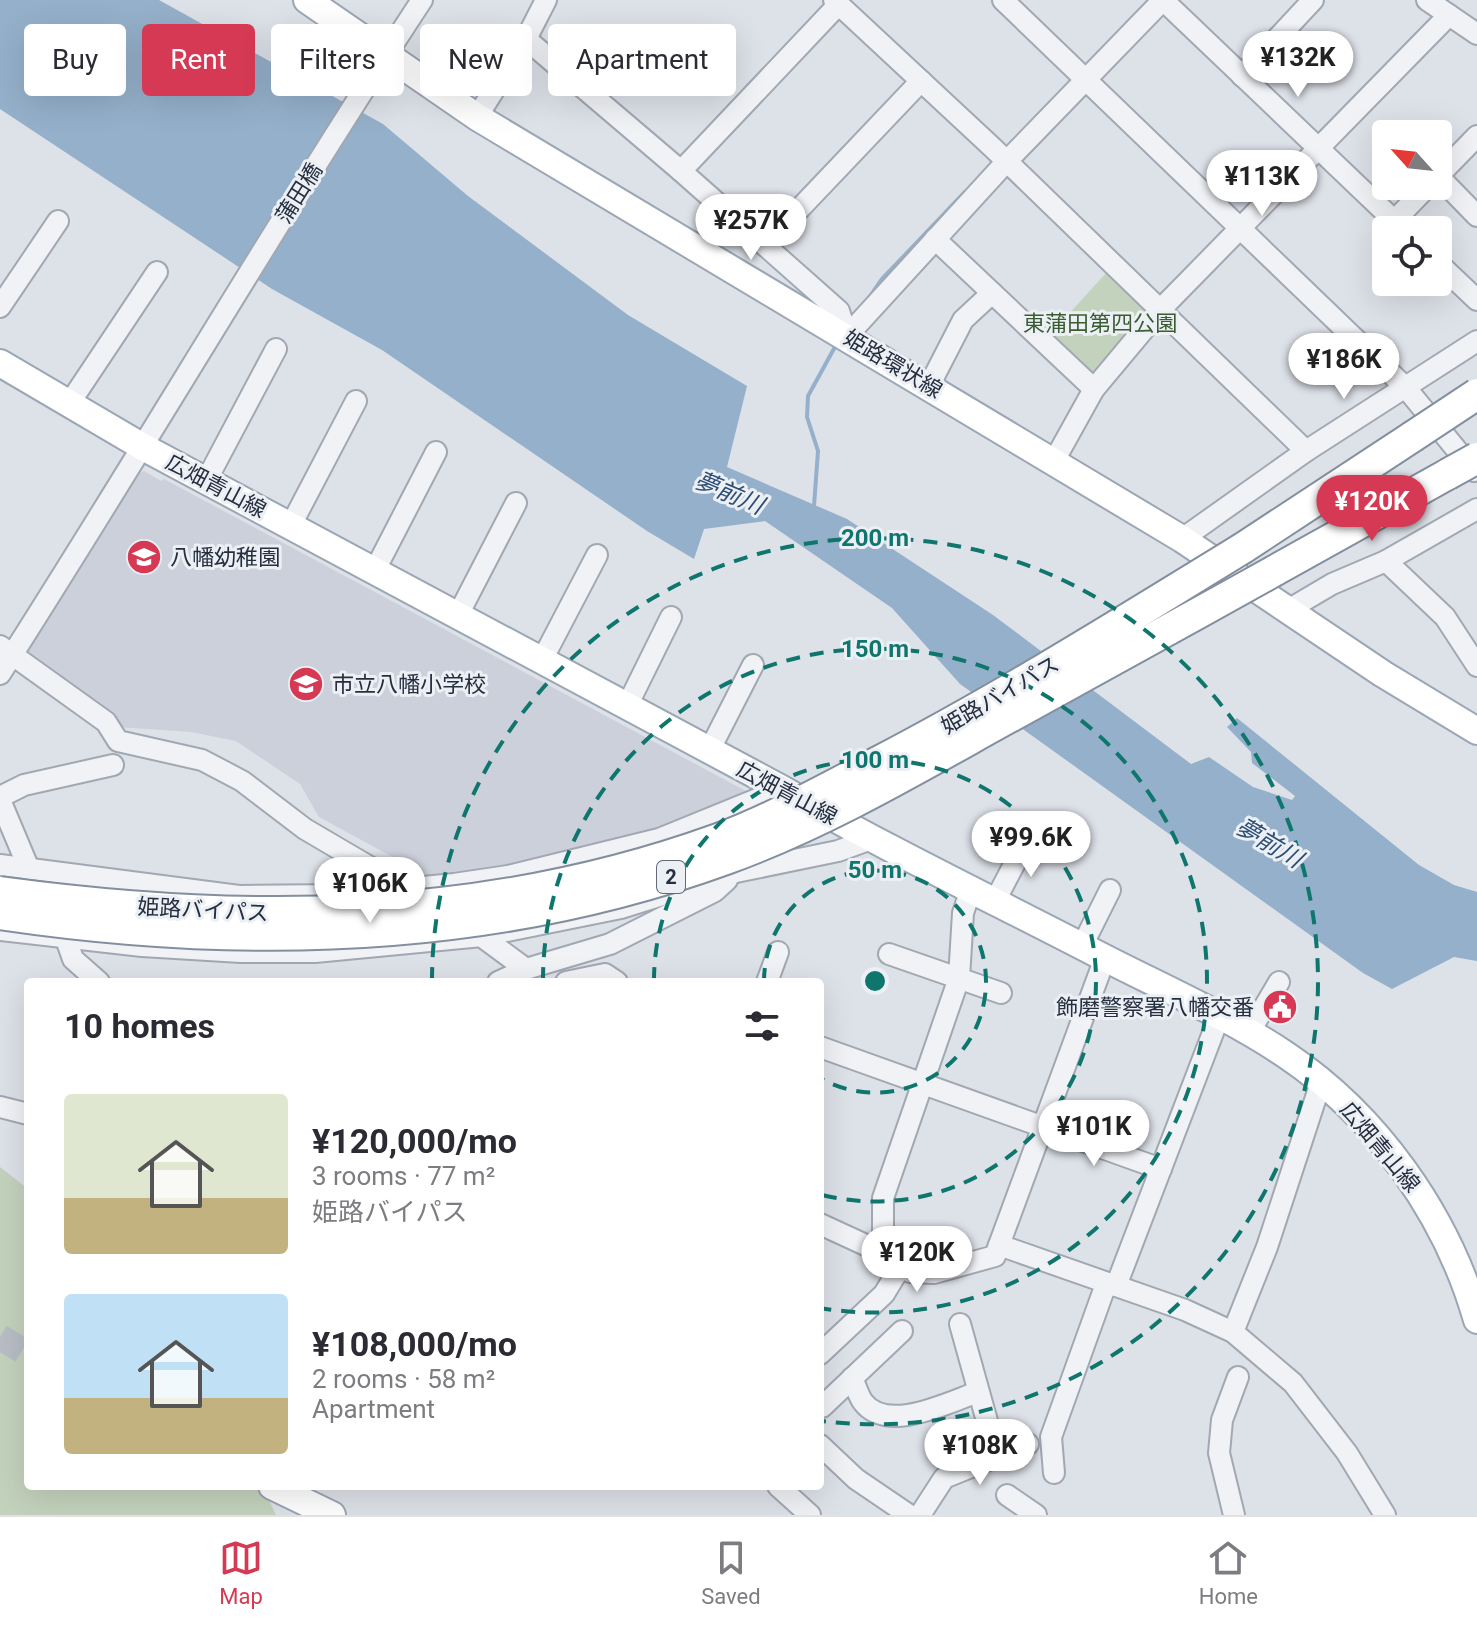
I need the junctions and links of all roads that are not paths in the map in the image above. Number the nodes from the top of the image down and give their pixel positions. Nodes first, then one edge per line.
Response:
1 (307, 0) edge
2 (422, 0) edge
3 (546, 0) edge
4 (1003, 0) edge
5 (1163, 0) edge
6 (1313, 0) edge
7 (1427, 0) edge
8 (837, 2) edge
9 (1449, 15) junction
10 (334, 24) edge
11 (404, 27) edge
12 (532, 27) edge
13 (1477, 34) edge
14 (532, 44) edge
15 (1081, 74) junction
16 (1242, 76) junction
17 (404, 77) edge
18 (921, 81) junction
19 (360, 96) edge
20 (490, 96) edge
21 (477, 117) junction
22 (1477, 136) edge
23 (1317, 148) junction
24 (1000, 155) junction
25 (681, 171) junction
26 (1389, 216) edge
27 (1477, 216) edge
28 (58, 221) dead end
29 (1240, 228) junction
30 (935, 239) junction
31 (765, 245) junction
32 (157, 272) dead end
33 (1452, 276) edge
34 (992, 293) junction
35 (1477, 300) edge
36 (0, 307) edge
37 (1160, 310) junction
38 (847, 336) junction
39 (1477, 341) edge
40 (276, 349) dead end
41 (0, 363) edge
42 (929, 386) junction
43 (1406, 388) junction
44 (1094, 389) junction
45 (1477, 394) edge
46 (356, 401) dead end
47 (69, 404) junction
48 (143, 447) junction
49 (1306, 451) junction
50 (436, 452) dead end
51 (1477, 458) edge
52 (1054, 461) junction
53 (1462, 474) edge
54 (206, 481) junction
55 (516, 503) dead end
56 (1477, 509) edge
57 (291, 525) junction
58 (1182, 539) junction
59 (597, 555) dead end
60 (1386, 561) junction
61 (375, 570) junction
62 (1288, 610) junction
63 (458, 615) junction
64 (671, 617) dead end
65 (6, 651) edge
66 (542, 660) junction
67 (753, 665) dead end
68 (1477, 666) edge
69 (0, 674) edge
70 (627, 706) junction
71 (1477, 731) edge
72 (709, 751) junction
73 (113, 765) dead end
74 (782, 789) junction
75 (0, 798) edge
76 (1029, 836) dead end
77 (871, 839) junction
78 (0, 865) edge
79 (29, 869) junction
80 (736, 872) junction
81 (407, 888) junction
82 (971, 889) junction
83 (1110, 890) dead end
84 (0, 892) edge
85 (995, 901) junction
86 (0, 914) edge
87 (0, 930) edge
88 (482, 936) junction
89 (66, 939) junction
90 (778, 952) dead end
91 (1094, 952) junction
92 (889, 954) dead end
93 (526, 969) junction
94 (94, 978) edge
95 (507, 978) edge
96 (586, 978) edge
97 (611, 978) edge
98 (768, 978) edge
99 (959, 978) junction
100 (1279, 982) dead end
101 (1001, 993) dead end
102 (1219, 1017) junction
103 (1249, 1033) junction
104 (824, 1048) edge
105 (1321, 1082) junction
106 (924, 1086) junction
107 (0, 1107) edge
108 (24, 1113) edge
109 (1042, 1125) junction
110 (1161, 1169) junction
111 (824, 1226) edge
112 (999, 1245) junction
113 (883, 1253) junction
114 (901, 1266) junction
115 (1472, 1283) edge
116 (1111, 1285) junction
117 (1477, 1320) edge
118 (960, 1324) dead end
119 (902, 1331) dead end
120 (1233, 1332) junction
121 (824, 1350) edge
122 (1238, 1377) dead end
123 (852, 1378) junction
124 (978, 1392) junction
125 (824, 1405) edge
126 (1028, 1444) dead end
127 (824, 1449) edge
128 (997, 1457) junction
129 (1054, 1473) dead end
130 (281, 1490) edge
131 (782, 1490) edge
132 (1007, 1495) dead end
133 (907, 1514) edge
134 (332, 1515) edge
135 (810, 1515) edge
136 (1036, 1515) edge
137 (1234, 1515) edge
138 (1385, 1515) edge

1 - 10 main road, 姫路環状線
2 - 11 street, 蒲田橋
3 - 12 street
4 - 15 street
5 - 15 street
5 - 16 street
6 - 16 street
7 - 9 street
8 - 18 street
8 - 25 street
9 - 13 street
9 - 23 street
14 - 25 street
15 - 24 street
15 - 29 street
16 - 23 street
17 - 21 main road, 姫路環状線
18 - 24 street
18 - 31 street
19 - 48 street, 蒲田橋
20 - 21 street
21 - 38 main road, 姫路環状線
22 - 27 street
23 - 26 street
23 - 29 street
24 - 30 street
24 - 37 street
25 - 31 street
28 - 36 street
29 - 37 street
29 - 43 street
30 - 34 street
30 - 38 street
31 - 38 street
32 - 47 street
33 - 35 street
34 - 42 street
34 - 44 street
37 - 44 street
37 - 49 street
38 - 42 main road, 姫路環状線
39 - 43 street
40 - 54 street
41 - 47 main road, 広畑青山線
42 - 52 main road, 姫路環状線
43 - 49 street
43 - 53 street
44 - 52 street
45 - 84 highway, 姫路バイパス / 2, bridge
46 - 57 street
47 - 48 main road, 広畑青山線
48 - 54 main road, 広畑青山線
48 - 65 street, 蒲田橋
49 - 58 street
50 - 61 street
51 - 53 highway, 姫路バイパス / 2, bridge
52 - 58 main road, 姫路環状線
53 - 86 highway, 姫路バイパス / 2, bridge
54 - 57 main road, 広畑青山線
55 - 63 street
56 - 60 street
57 - 61 main road, 広畑青山線
58 - 62 main road, 姫路環状線
59 - 66 street
60 - 62 street
60 - 68 street
61 - 63 main road, 広畑青山線
62 - 71 main road, 姫路環状線
63 - 66 main road, 広畑青山線
64 - 70 street
65 - 69 street, 蒲田橋
65 - 81 street
66 - 70 main road, 広畑青山線
67 - 72 street
70 - 72 main road, 広畑青山線
72 - 74 main road, 広畑青山線
73 - 75 street
74 - 77 main road, 広畑青山線
74 - 81 street
75 - 79 street
76 - 85 street
77 - 80 street
77 - 82 main road, 広畑青山線
78 - 79 street
79 - 81 street
80 - 88 street
80 - 93 street
81 - 88 street
82 - 85 main road, 広畑青山線
82 - 99 street
83 - 91 street
85 - 91 main road, 広畑青山線
87 - 89 street
88 - 89 street
88 - 93 street
89 - 94 street
90 - 98 street
91 - 102 main road, 広畑青山線
91 - 109 street
92 - 99 street
93 - 95 street
96 - 97 street
99 - 101 street
99 - 106 street
100 - 103 street
102 - 103 main road, 広畑青山線
102 - 110 street
103 - 105 main road, 広畑青山線
104 - 106 street
105 - 115 main road, 広畑青山線
105 - 120 street
106 - 109 street
106 - 113 street
107 - 108 street
109 - 110 street
109 - 112 street
110 - 116 street
111 - 113 street
112 - 114 street
112 - 116 street
113 - 114 street
114 - 121 street
115 - 117 main road, 広畑青山線
116 - 120 street
116 - 129 street
118 - 124 street
119 - 123 street
120 - 138 street
122 - 137 street
123 - 124 street
123 - 125 street
124 - 128 street
126 - 128 street
127 - 133 street
128 - 133 street
130 - 134 main road
131 - 135 street
132 - 136 street

